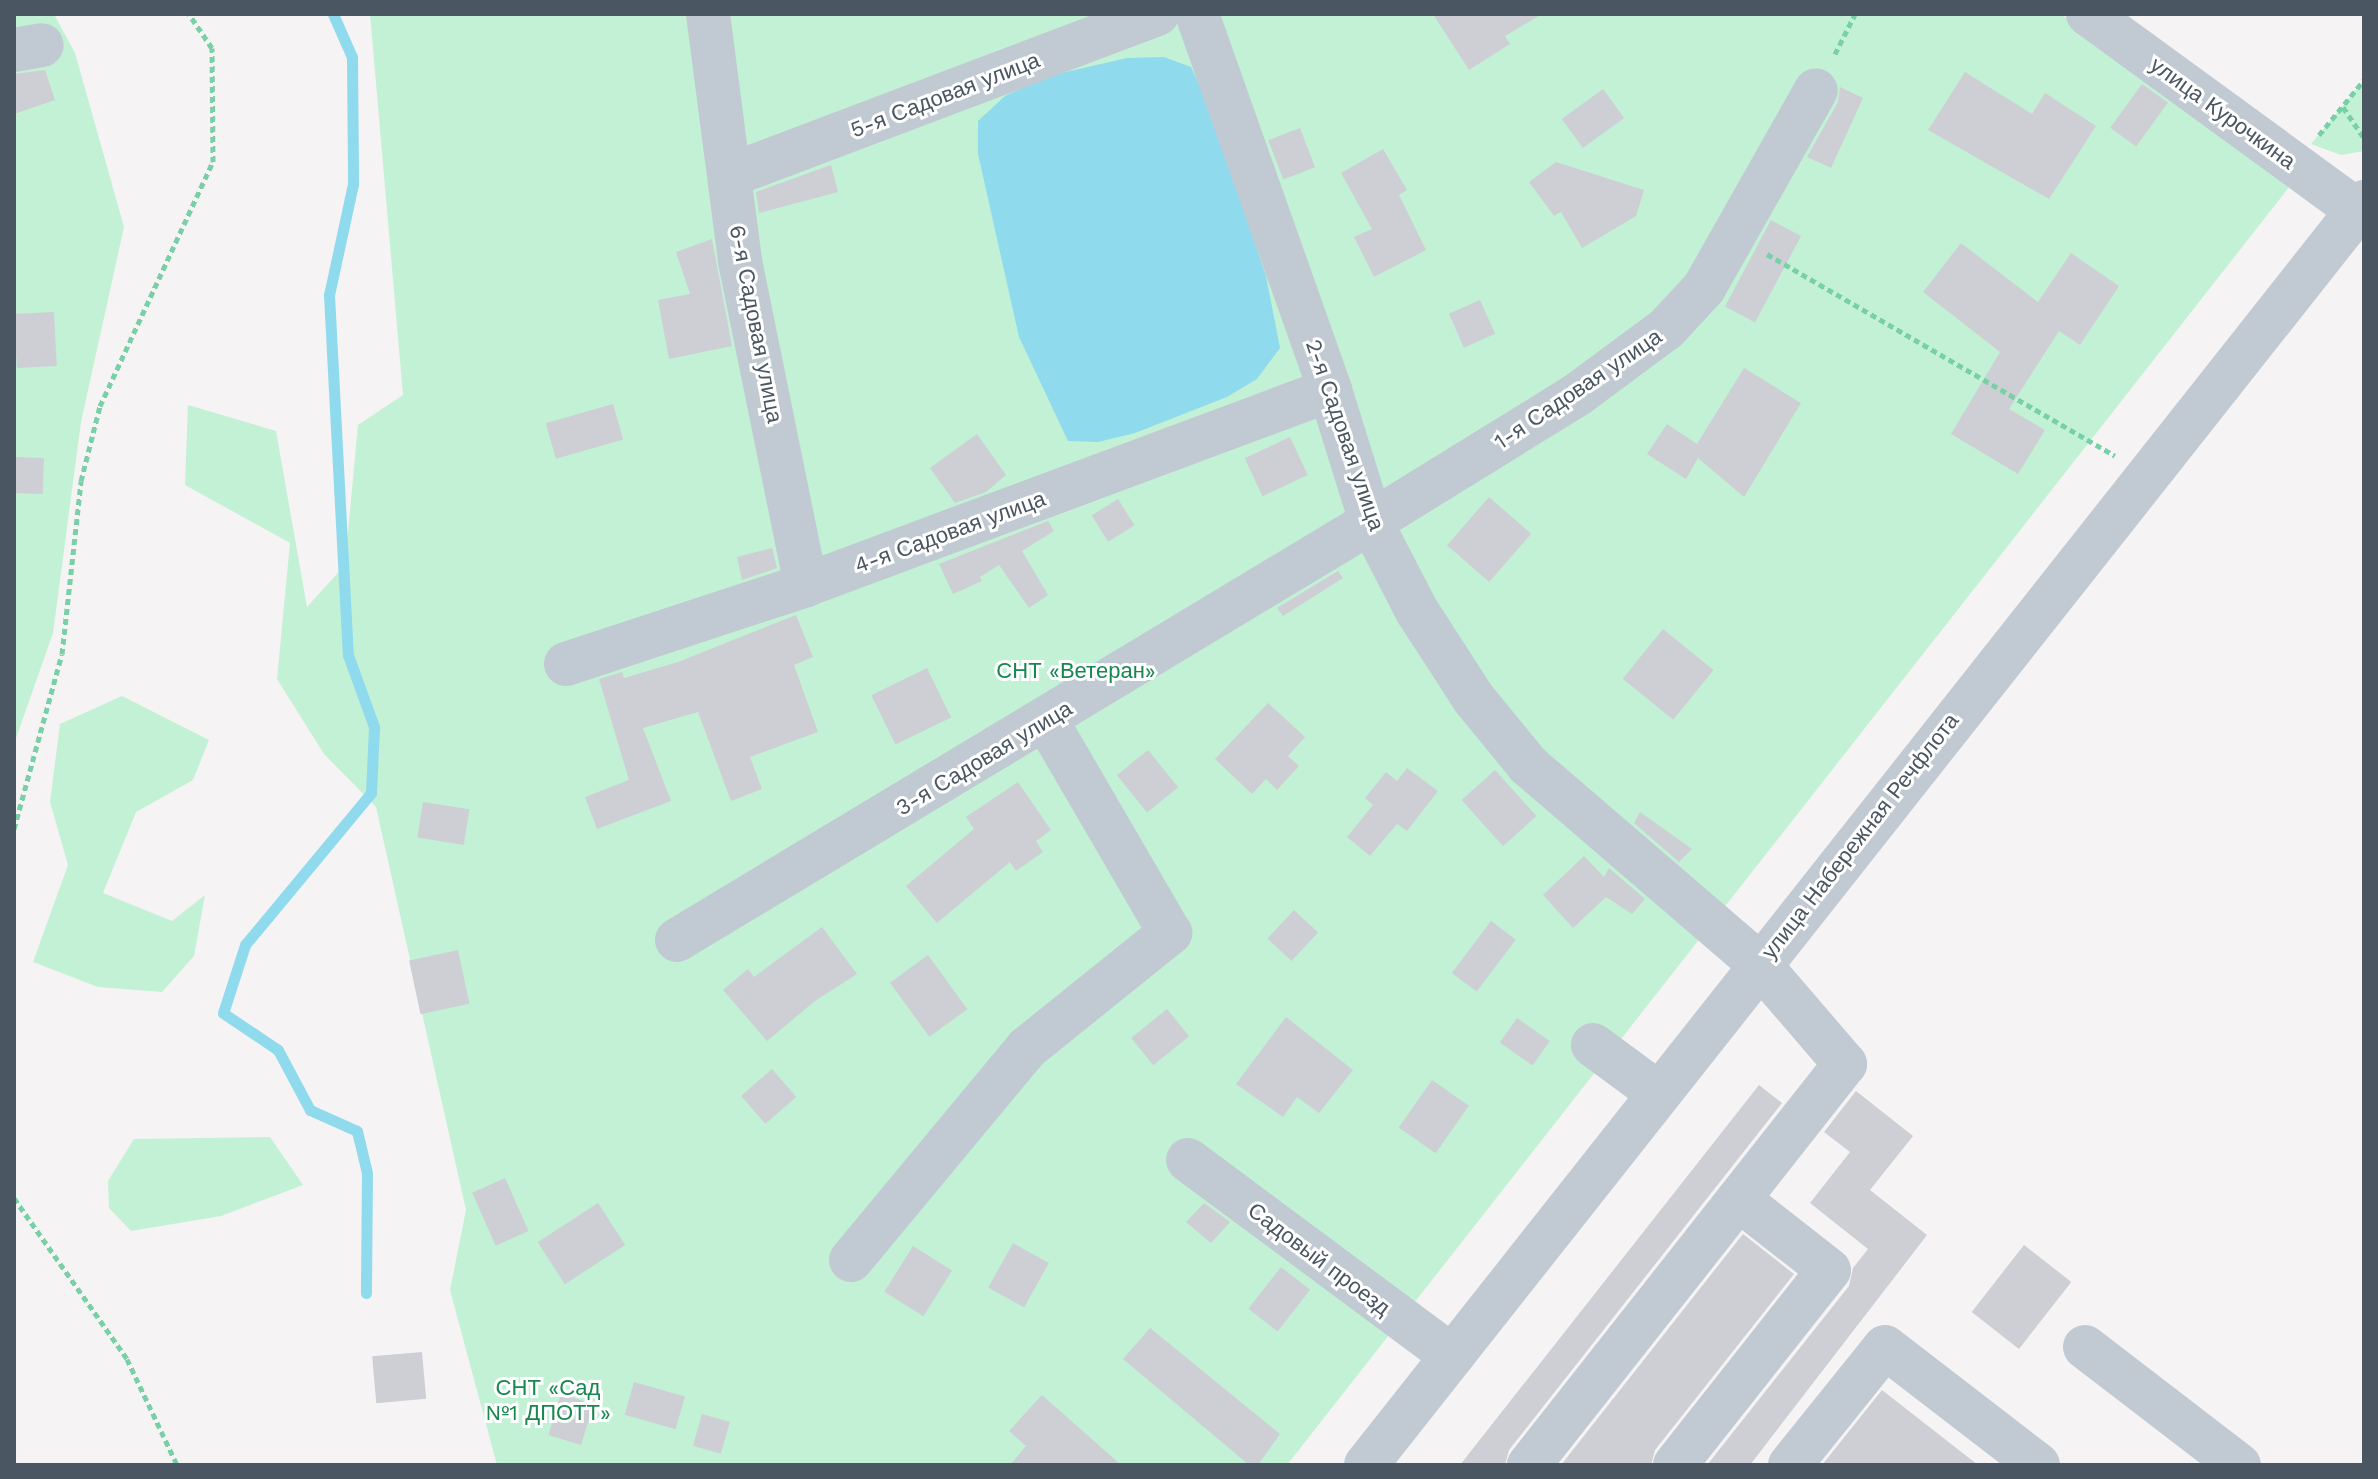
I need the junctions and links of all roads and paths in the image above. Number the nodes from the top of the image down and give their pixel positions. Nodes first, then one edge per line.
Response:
1 (189, 14) edge
2 (708, 14) edge
3 (1158, 14) edge
4 (1197, 14) edge
5 (2088, 14) edge
6 (2364, 80) edge
7 (1816, 90) dead end
8 (2343, 107) junction
9 (2364, 138) edge
10 (2295, 166) junction
11 (731, 175) junction
12 (2362, 209) edge
13 (1731, 234) junction
14 (1330, 390) junction
15 (2148, 474) junction
16 (1371, 522) junction
17 (806, 585) junction
18 (566, 664) dead end
19 (1047, 722) junction
20 (14, 829) edge
21 (677, 940) dead end
22 (1759, 964) junction
23 (1593, 1045) dead end
24 (1658, 1093) junction
25 (1188, 1160) dead end
26 (14, 1198) edge
27 (1738, 1199) junction
28 (851, 1260) dead end
29 (2085, 1347) dead end
30 (1452, 1356) junction
31 (177, 1465) edge
32 (1366, 1465) edge
33 (1529, 1465) edge
34 (1675, 1465) edge
35 (1790, 1465) edge
36 (2038, 1465) edge
37 (2239, 1465) edge

1 - 20 path
2 - 11 street, 6-я Садовая улица
3 - 11 street, 5-я Садовая улица
4 - 14 street, 2-я Садовая улица
5 - 10 street, улица Курочкина
6 - 8 path
7 - 13 street, 1-я Садовая улица
8 - 9 path
8 - 10 path
10 - 12 street, улица Курочкина
11 - 17 street, 6-я Садовая улица
12 - 15 street, улица Набережная Речфлота
13 - 15 path
13 - 16 street, 1-я Садовая улица
14 - 16 street, 2-я Садовая улица
14 - 17 street, 4-я Садовая улица
15 - 22 street, улица Набережная Речфлота
16 - 19 street, 3-я Садовая улица
16 - 22 street, 2-я Садовая улица
17 - 18 street, 4-я Садовая улица
19 - 21 street, 3-я Садовая улица
19 - 28 street
22 - 24 street, улица Набережная Речфлота
22 - 27 street, 2-я Садовая улица
23 - 24 street
24 - 30 street, улица Набережная Речфлота
25 - 30 street, Садовый проезд
26 - 31 path
27 - 33 street
27 - 34 street
29 - 37 street
30 - 32 street, улица Набережная Речфлота
35 - 36 street

